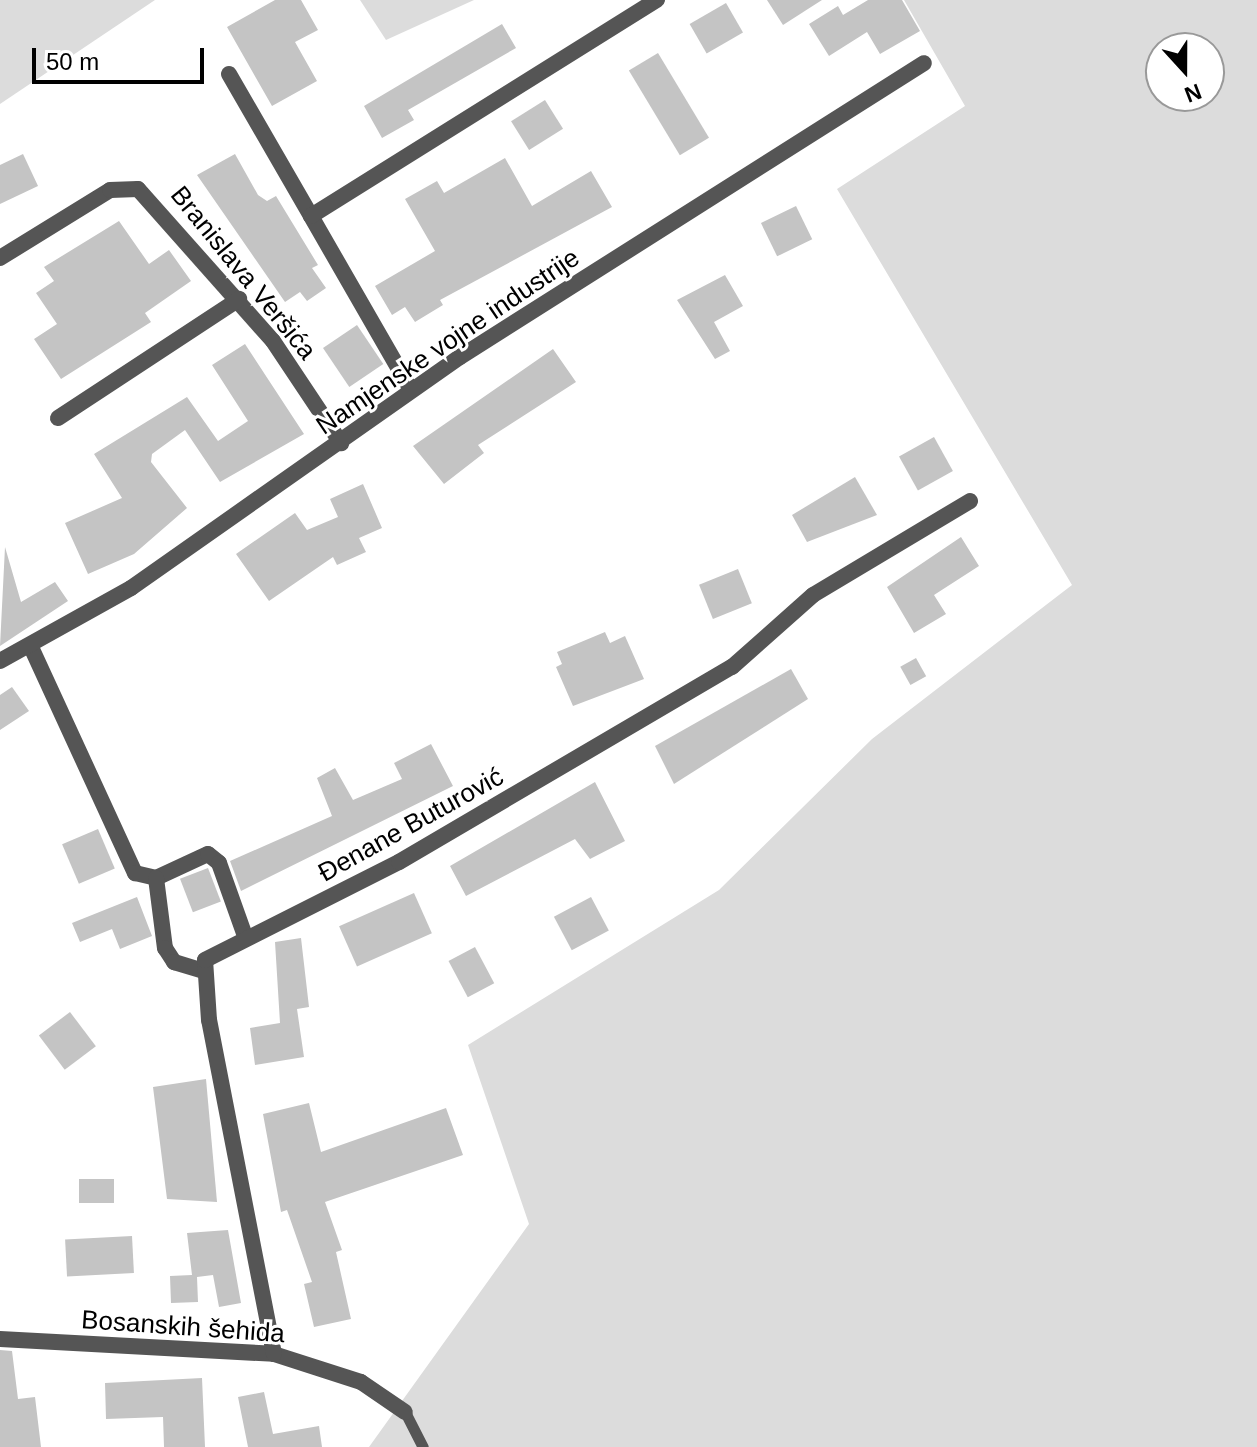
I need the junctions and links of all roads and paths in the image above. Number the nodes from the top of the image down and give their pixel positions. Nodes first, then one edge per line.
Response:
1 (657, 0) edge
2 (924, 63) dead end
3 (229, 74) dead end
4 (311, 216) junction
5 (0, 258) edge
6 (239, 299) junction
7 (411, 390) junction
8 (58, 418) dead end
9 (341, 443) junction
10 (970, 501) dead end
11 (31, 647) junction
12 (0, 661) edge
13 (156, 878) junction
14 (245, 936) junction
15 (201, 970) junction
16 (0, 1339) edge
17 (274, 1354) junction
18 (405, 1412) joint
19 (423, 1447) edge

1 - 4 street
2 - 7 street, Namjenske vojne industrije
3 - 4 street
4 - 7 street
5 - 6 street, Branislava Veršića
6 - 8 street
6 - 9 street, Branislava Veršića
7 - 9 street, Namjenske vojne industrije
9 - 11 street, Namjenske vojne industrije
10 - 14 street, Đenane Buturović
11 - 12 street, Namjenske vojne industrije
11 - 13 street
13 - 14 street
13 - 15 street
14 - 15 street, Đenane Buturović
15 - 17 street
16 - 17 street, Bosanskih šehida
17 - 18 street, Bosanskih šehida
18 - 19 lane, Bosanskih šehida

